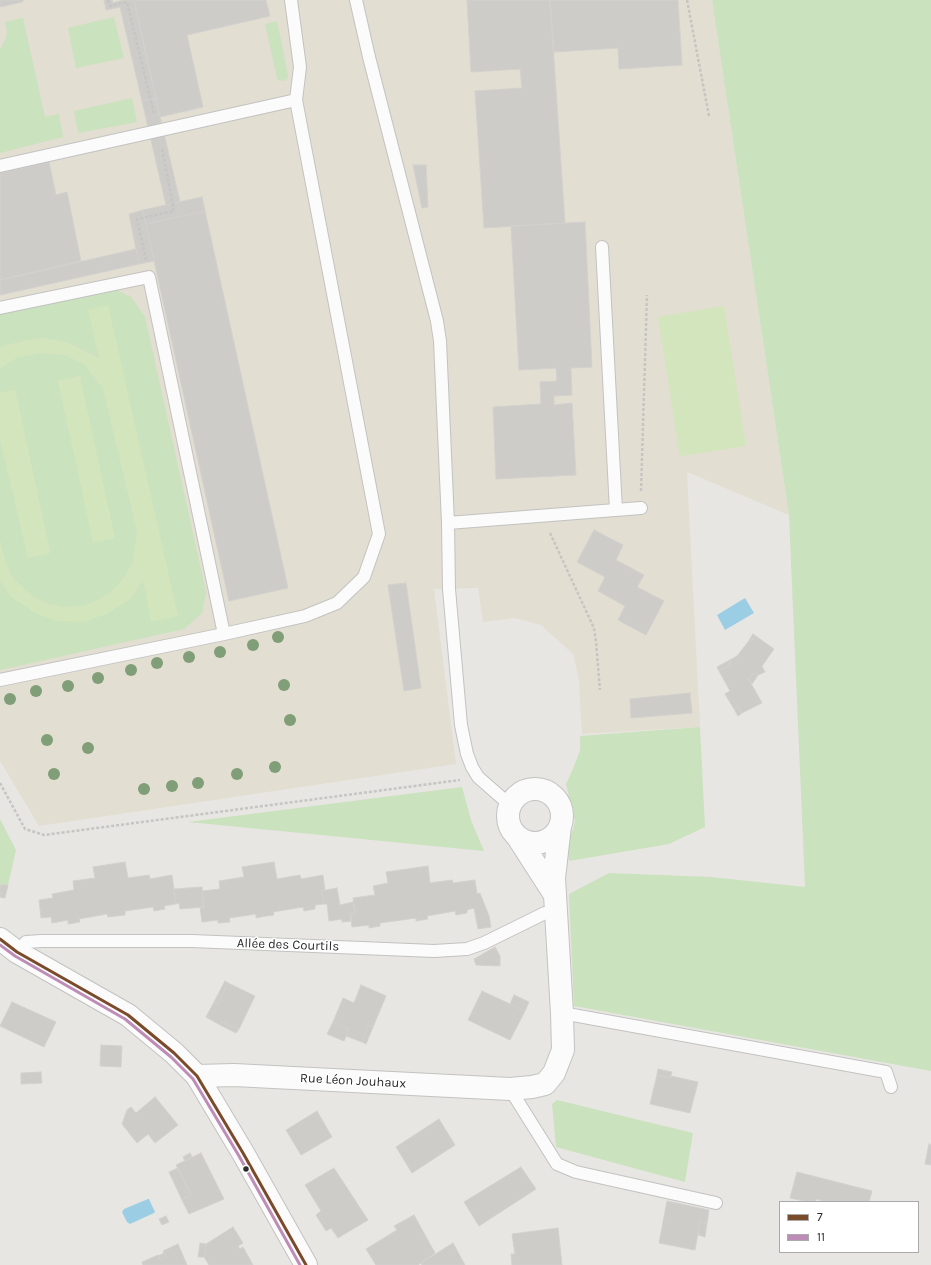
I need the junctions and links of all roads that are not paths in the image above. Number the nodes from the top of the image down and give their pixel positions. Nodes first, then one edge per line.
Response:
1 (291, 0) edge
2 (356, 0) edge
3 (296, 100) junction
4 (0, 166) edge
5 (602, 247) dead end
6 (0, 308) edge
7 (641, 508) road end
8 (616, 510) junction
9 (448, 523) junction
10 (224, 634) junction
11 (0, 680) edge
12 (510, 806) junction
13 (560, 826) junction
14 (517, 836) junction
15 (556, 903) junction
16 (14, 944) edge
17 (562, 1012) junction
18 (197, 1076) junction
19 (891, 1087) dead end
20 (510, 1088) junction
21 (716, 1203) dead end
22 (306, 1265) edge

1 - 3 lane
2 - 9 lane
3 - 4 lane
3 - 10 lane
5 - 8 lane
6 - 10 lane
7 - 8 lane
8 - 9 lane
9 - 12 lane
10 - 11 lane
12 - 13 street
12 - 14 street
13 - 14 street
13 - 15 street, Rue Léon Jouhaux
14 - 15 street
15 - 16 lane, Allée des Courtils
15 - 17 street, Rue Léon Jouhaux
16 - 18 street
17 - 19 lane
17 - 20 street, Rue Léon Jouhaux
18 - 20 street, Rue Léon Jouhaux
18 - 22 street
20 - 21 lane

